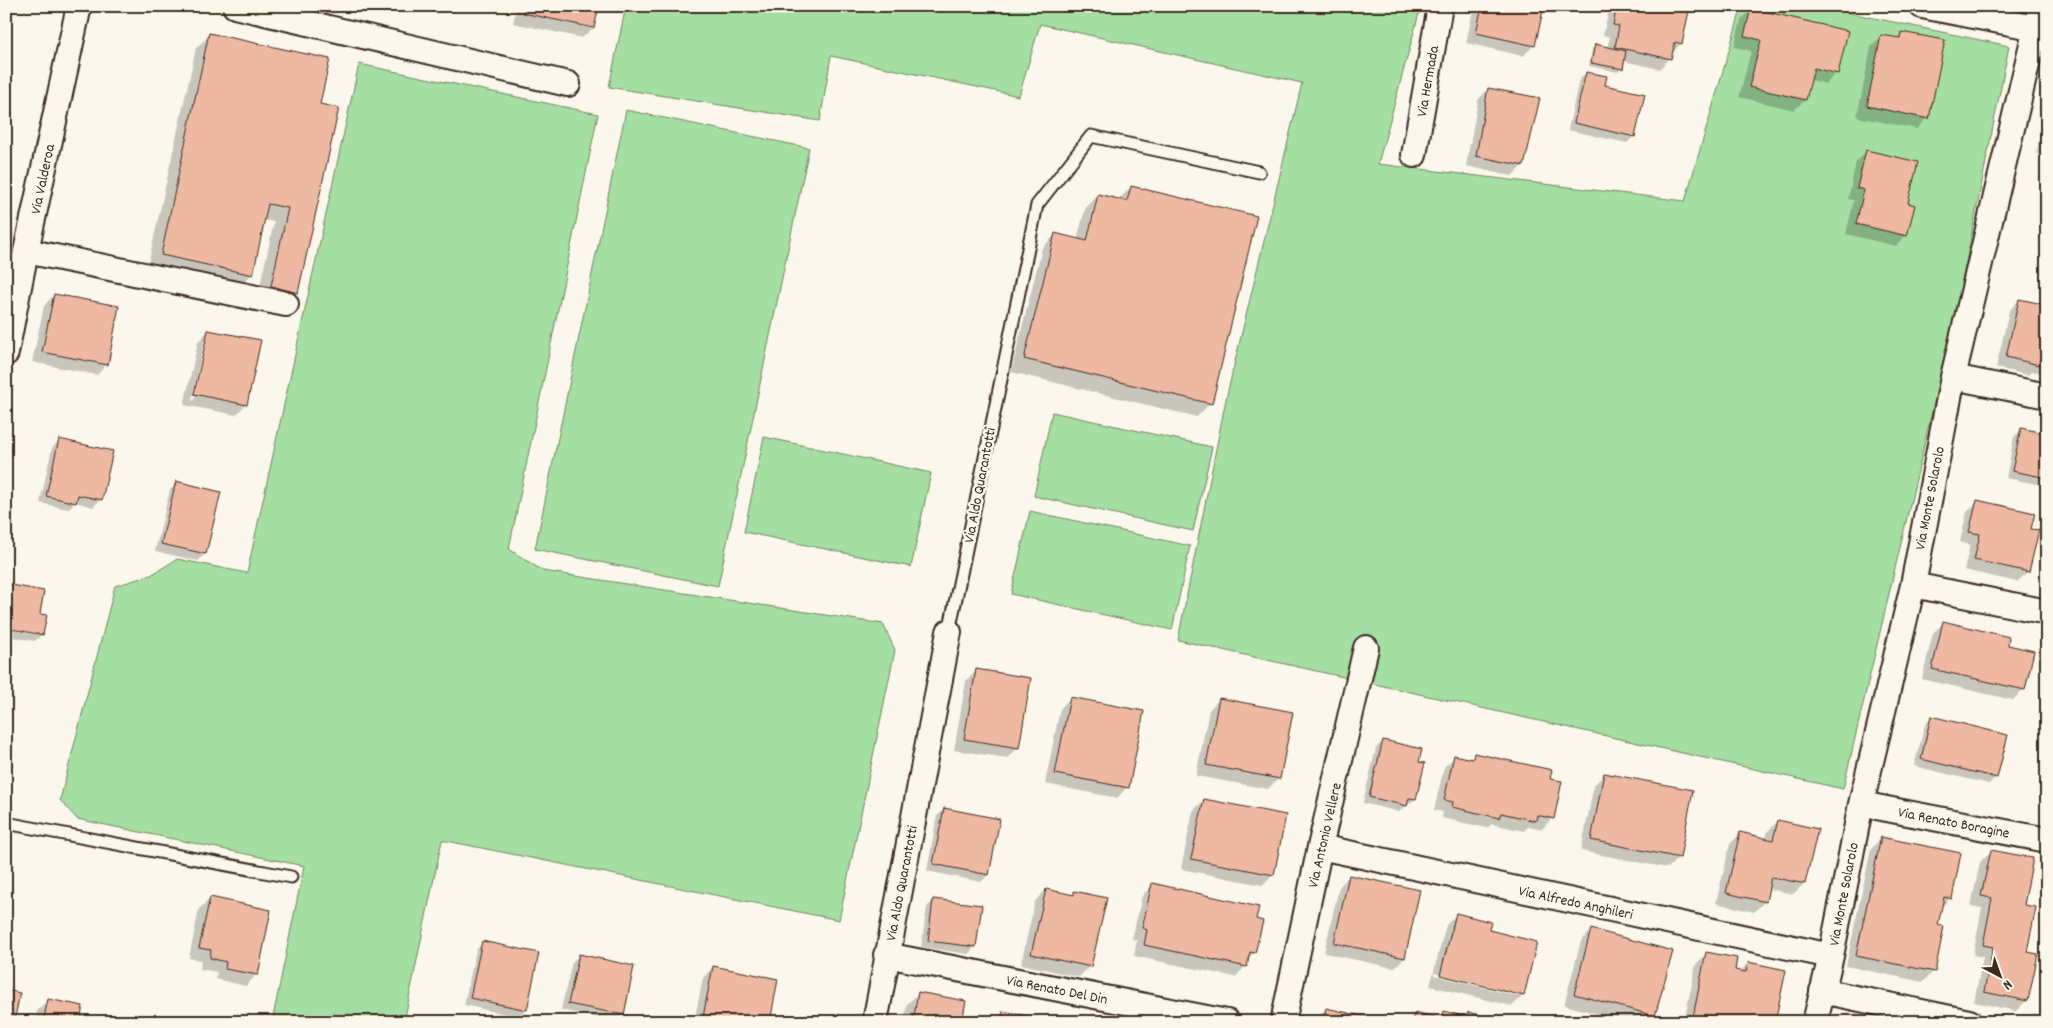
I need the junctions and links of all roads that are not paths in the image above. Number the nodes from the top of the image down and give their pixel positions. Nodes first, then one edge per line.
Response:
1 (79, 6) edge
2 (235, 6) edge
3 (1440, 6) edge
4 (1922, 6) edge
5 (2041, 21) edge
6 (568, 84) dead end
7 (1414, 156) dead end
8 (1259, 172) dead end
9 (26, 251) junction
10 (286, 304) dead end
11 (6, 353) edge
12 (1953, 377) junction
13 (2047, 396) edge
14 (1913, 585) junction
15 (2047, 612) edge
16 (950, 632) joint
17 (1366, 648) dead end
18 (1861, 804) junction
19 (6, 823) edge
20 (2047, 840) edge
21 (1320, 847) junction
22 (291, 877) dead end
23 (886, 955) junction
24 (1831, 956) junction
25 (1822, 991) junction
26 (875, 1022) edge
27 (1227, 1022) edge
28 (1283, 1022) edge
29 (1816, 1022) edge
30 (1969, 1022) edge

1 - 9 street, Via Valderoa
2 - 6 street
3 - 7 street, Via Hermada
4 - 5 street
5 - 12 street, Via Monte Solarolo
8 - 16 lane, Via Aldo Quarantotti
9 - 10 street
9 - 11 street, Via Valderoa
12 - 13 street
12 - 14 street, Via Monte Solarolo
14 - 15 street
14 - 18 street, Via Monte Solarolo
16 - 23 street, Via Aldo Quarantotti
17 - 21 street, Via Antonio Vellere
18 - 20 street, Via Renato Boragine
18 - 24 street, Via Monte Solarolo
19 - 22 lane
21 - 24 street, Via Alfredo Anghileri
21 - 28 street, Via Antonio Vellere
23 - 26 street, Via Aldo Quarantotti
23 - 27 street, Via Renato Del Din
24 - 25 street, Via Monte Solarolo
25 - 29 street, Via Monte Solarolo
25 - 30 street

